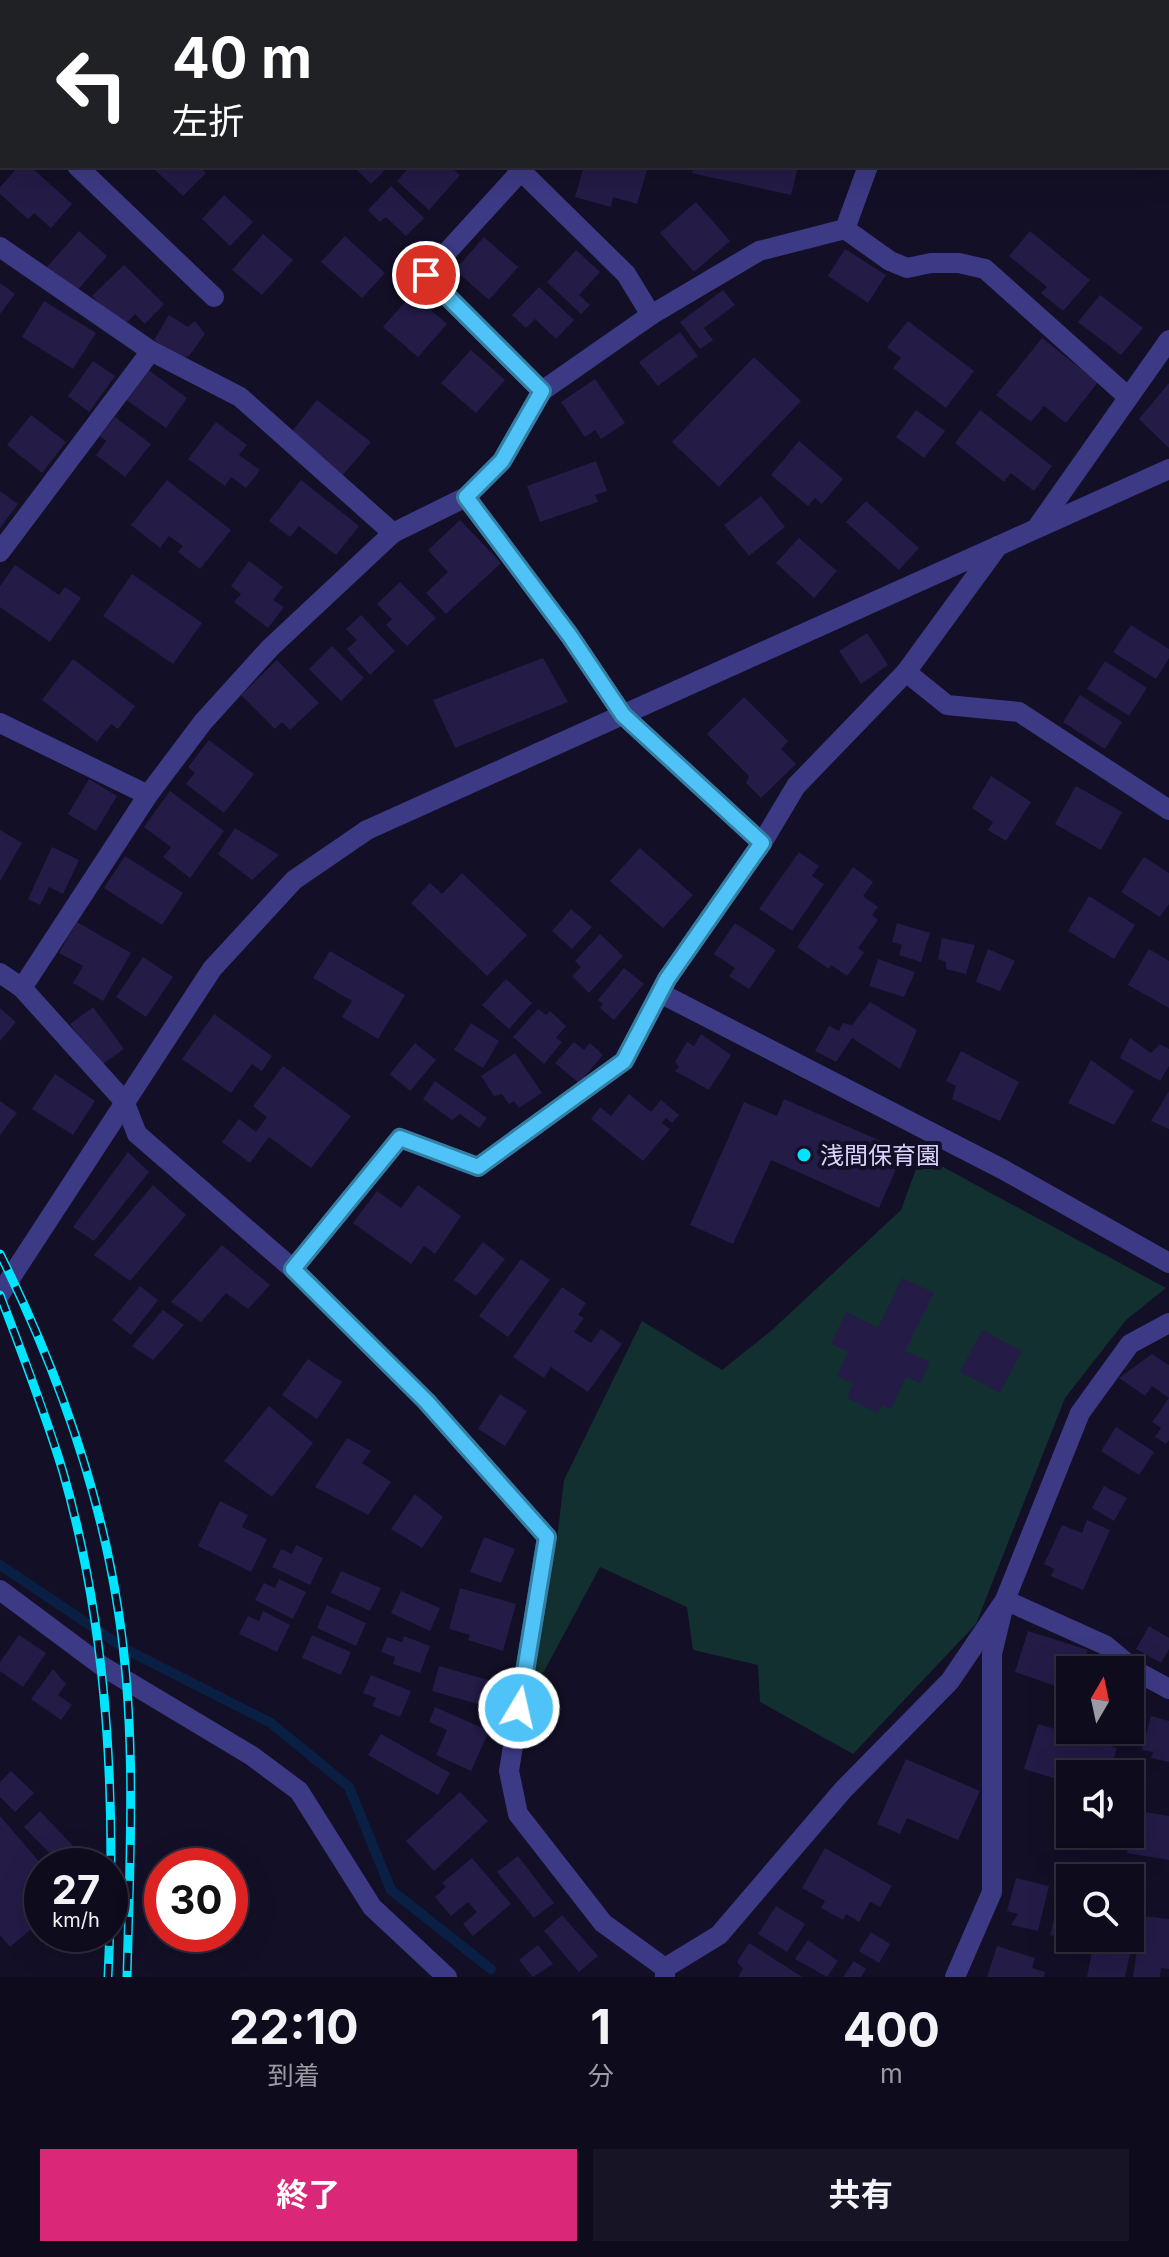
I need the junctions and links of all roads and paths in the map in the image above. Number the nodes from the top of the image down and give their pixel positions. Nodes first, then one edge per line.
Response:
1 (79, 168) edge
2 (519, 168) edge
3 (867, 168) edge
4 (845, 229) junction
5 (0, 247) edge
6 (214, 297) dead end
7 (651, 315) junction
8 (1169, 340) edge
9 (151, 351) junction
10 (542, 391) junction
11 (1127, 396) junction
12 (1169, 469) edge
13 (466, 497) junction
14 (1038, 526) junction
15 (393, 533) junction
16 (998, 546) junction
17 (0, 552) edge
18 (906, 672) junction
19 (623, 715) junction
20 (0, 723) edge
21 (148, 795) junction
22 (1169, 810) edge
23 (762, 843) junction
24 (0, 973) edge
25 (22, 988) junction
26 (660, 993) junction
27 (124, 1101) junction
28 (1169, 1263) edge
29 (293, 1269) junction
30 (0, 1294) edge
31 (1169, 1323) edge
32 (0, 1590) edge
33 (1005, 1600) junction
34 (1169, 1689) edge
35 (665, 1972) edge
36 (447, 1977) edge
37 (955, 1977) edge

1 - 6 street
2 - 7 street
2 - 10 street
3 - 4 street
4 - 7 street
4 - 11 street
5 - 9 street
7 - 10 street
8 - 11 street
9 - 15 street
9 - 17 street
10 - 13 street
11 - 14 street
12 - 14 street
13 - 15 street
13 - 19 street
14 - 16 street
15 - 21 street
16 - 18 street
16 - 19 street
18 - 22 street
18 - 23 street
19 - 23 street
19 - 27 street
20 - 21 street
21 - 25 street
23 - 26 street
24 - 25 street
25 - 27 street
26 - 28 street
26 - 29 street
27 - 29 street
27 - 30 street
29 - 35 street
31 - 33 street
32 - 36 street
33 - 34 street
33 - 35 street
33 - 37 street

